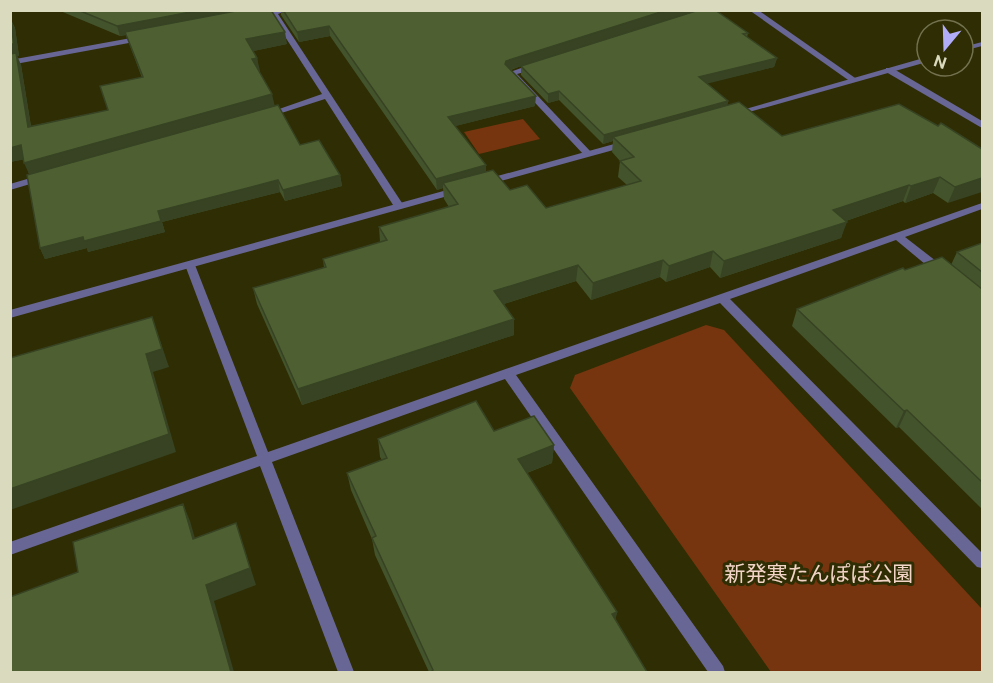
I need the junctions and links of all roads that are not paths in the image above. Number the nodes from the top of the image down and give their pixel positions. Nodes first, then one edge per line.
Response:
1 (285, 10) edge
2 (752, 10) edge
3 (272, 12) edge
4 (250, 17) edge
5 (148, 37) edge
6 (10, 63) edge
7 (546, 63) edge
8 (915, 63) edge
9 (890, 70) junction
10 (854, 80) junction
11 (327, 95) junction
12 (259, 117) edge
13 (716, 118) edge
14 (982, 125) edge
15 (639, 140) edge
16 (588, 154) junction
17 (55, 174) edge
18 (477, 185) edge
19 (10, 187) edge
20 (466, 188) edge
21 (399, 206) junction
22 (982, 206) edge
23 (897, 236) junction
24 (190, 265) junction
25 (948, 276) edge
26 (722, 298) junction
27 (10, 314) edge
28 (508, 374) junction
29 (264, 460) junction
30 (10, 549) edge
31 (982, 562) edge
32 (346, 672) edge
33 (717, 672) edge

1 - 3 street
2 - 10 street
3 - 4 street
3 - 11 street
5 - 6 street
7 - 16 street
8 - 9 street
9 - 10 street
9 - 14 street
10 - 13 street
11 - 12 street
11 - 21 street
15 - 16 street
16 - 18 street
17 - 19 street
20 - 21 street
21 - 24 street
22 - 23 street
23 - 25 street
23 - 26 street
24 - 27 street
24 - 29 street
26 - 28 street
26 - 31 street
28 - 29 street
28 - 33 street
29 - 30 street
29 - 32 street

